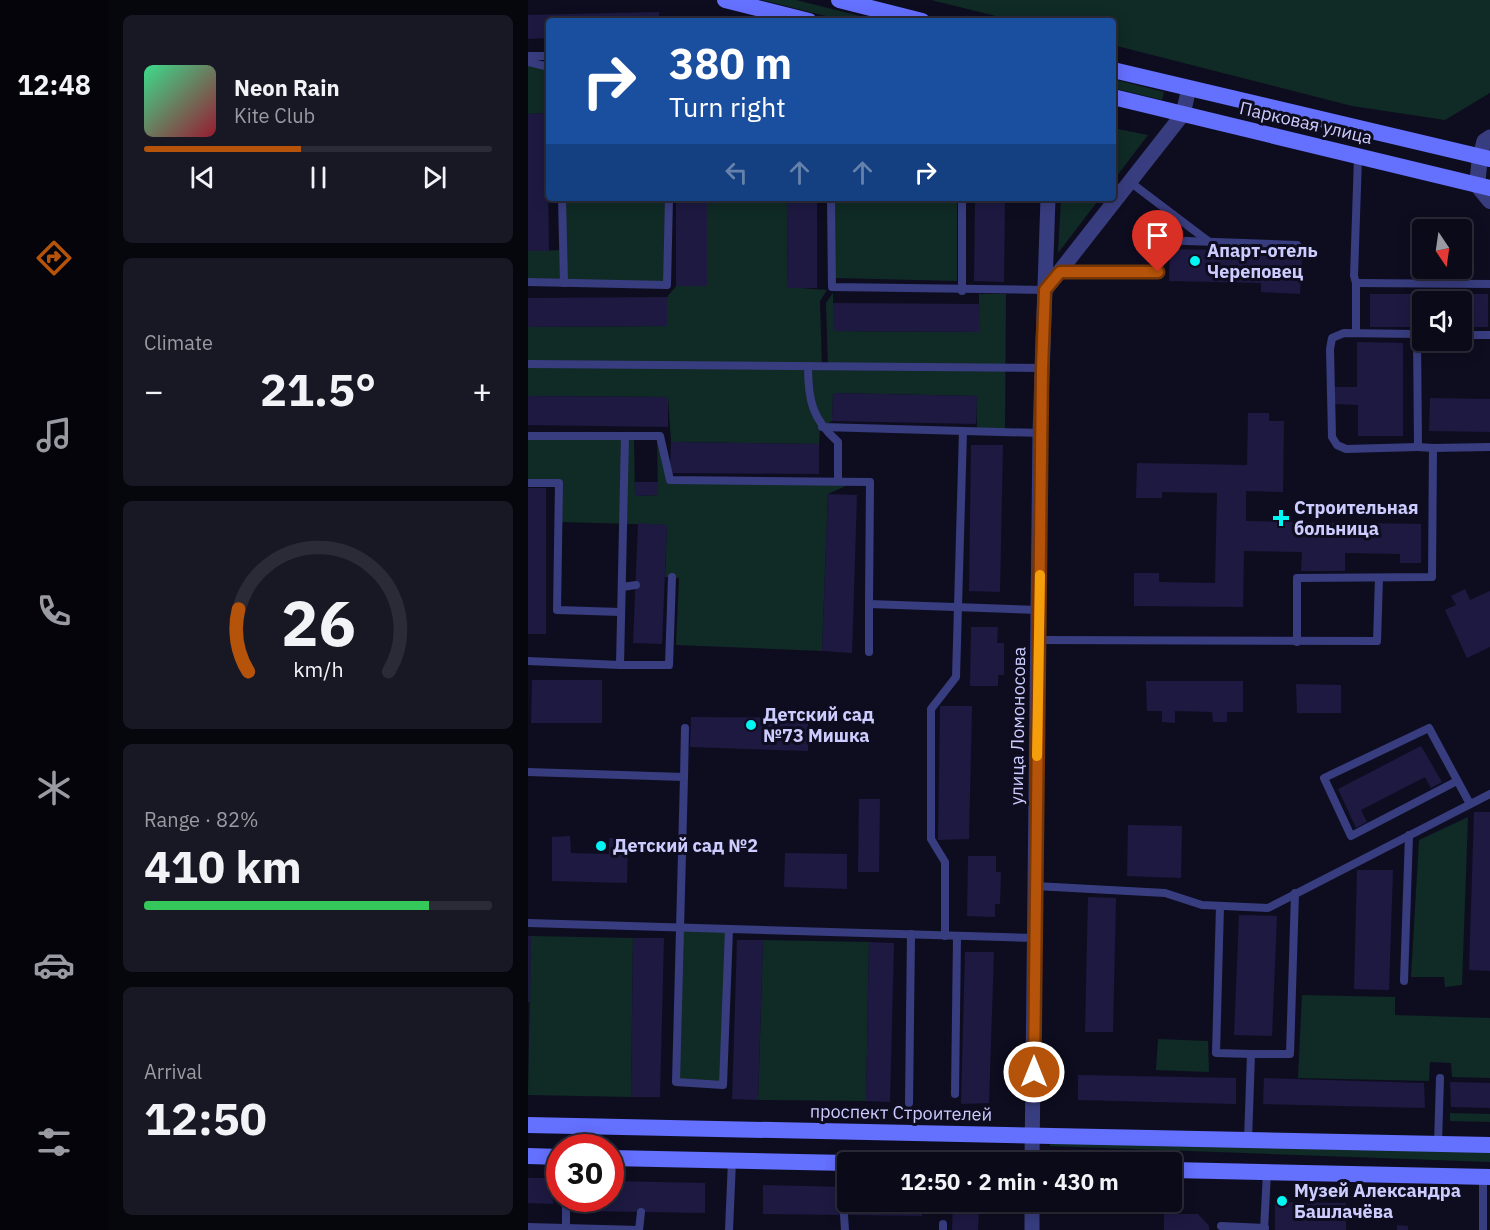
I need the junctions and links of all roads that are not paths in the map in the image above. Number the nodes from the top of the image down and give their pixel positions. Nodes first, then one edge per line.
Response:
1 (725, 0) edge
2 (839, 0) edge
3 (797, 18) edge
4 (910, 18) edge
5 (528, 56) edge
6 (546, 56) edge
7 (528, 62) edge
8 (546, 66) edge
9 (1116, 70) edge
10 (1190, 88) junction
11 (1116, 98) edge
12 (1183, 114) junction
13 (1490, 137) edge
14 (1358, 155) junction
15 (1485, 158) edge
16 (1130, 182) junction
17 (1483, 186) edge
18 (1116, 200) edge
19 (562, 201) edge
20 (669, 201) edge
21 (831, 201) edge
22 (962, 201) edge
23 (1048, 201) edge
24 (1115, 201) edge
25 (1490, 201) edge
26 (1209, 242) junction
27 (1297, 245) dead end
28 (1060, 272) junction
29 (528, 282) edge
30 (564, 283) junction
31 (1356, 283) junction
32 (1490, 284) edge
33 (1045, 290) junction
34 (962, 291) junction
35 (1356, 333) junction
36 (1412, 334) edge
37 (1472, 335) edge
38 (1490, 335) edge
39 (1420, 351) edge
40 (528, 364) edge
41 (808, 366) junction
42 (1042, 368) junction
43 (822, 427) junction
44 (963, 431) junction
45 (1041, 433) junction
46 (528, 436) edge
47 (625, 436) junction
48 (1418, 447) junction
49 (1490, 447) edge
50 (1433, 448) junction
51 (838, 481) junction
52 (528, 483) edge
53 (672, 577) dead end
54 (1379, 578) junction
55 (636, 585) dead end
56 (622, 587) junction
57 (869, 604) junction
58 (959, 607) junction
59 (1040, 610) junction
60 (621, 612) junction
61 (1040, 640) junction
62 (1297, 642) junction
63 (869, 652) dead end
64 (528, 661) edge
65 (620, 665) junction
66 (685, 728) dead end
67 (528, 772) edge
68 (684, 777) junction
69 (1457, 781) junction
70 (1490, 794) edge
71 (1470, 804) junction
72 (1409, 835) junction
73 (1035, 886) junction
74 (1295, 893) junction
75 (1220, 906) junction
76 (528, 923) edge
77 (680, 928) junction
78 (729, 929) junction
79 (911, 934) junction
80 (945, 936) junction
81 (957, 936) junction
82 (1035, 938) junction
83 (1404, 981) dead end
84 (1251, 1054) junction
85 (1440, 1078) dead end
86 (955, 1094) dead end
87 (909, 1103) dead end
88 (528, 1125) edge
89 (1033, 1136) junction
90 (1248, 1140) junction
91 (1438, 1144) junction
92 (1490, 1145) edge
93 (1032, 1152) edge
94 (528, 1156) edge
95 (546, 1157) edge
96 (624, 1158) edge
97 (732, 1161) junction
98 (837, 1163) edge
99 (1182, 1170) edge
100 (1267, 1173) junction
101 (1486, 1177) edge
102 (566, 1212) edge
103 (641, 1212) dead end
104 (1032, 1212) edge
105 (844, 1215) dead end
106 (1221, 1226) dead end
107 (528, 1227) edge
108 (566, 1229) edge
109 (1264, 1229) edge
110 (639, 1230) edge
111 (729, 1230) edge
112 (845, 1230) edge
113 (1032, 1230) edge
114 (1483, 1230) edge

1 - 3 main road
2 - 4 main road
5 - 6 lane
7 - 8 lane
9 - 10 main road, Парковая улица
10 - 12 street
10 - 15 main road, Парковая улица
11 - 12 main road, Парковая улица
12 - 14 main road, Парковая улица
12 - 16 street
13 - 15 street
14 - 17 main road, Парковая улица
14 - 31 lane
15 - 17 street
16 - 18 street
16 - 26 lane
17 - 25 street
19 - 30 lane
20 - 30 lane
21 - 34 lane
22 - 34 lane
23 - 33 street, улица Ломоносова
24 - 28 street
26 - 27 lane
26 - 28 lane
28 - 33 street
29 - 30 lane
31 - 32 lane
31 - 35 lane
33 - 34 lane
33 - 42 street, улица Ломоносова
35 - 36 lane
35 - 48 lane
37 - 38 lane
39 - 48 lane
40 - 41 lane
41 - 42 lane
41 - 43 lane
42 - 45 street, улица Ломоносова
43 - 44 lane
43 - 51 lane
44 - 45 lane
44 - 58 lane
45 - 59 street, улица Ломоносова
46 - 47 lane
47 - 51 lane
47 - 56 lane
48 - 50 lane
49 - 50 lane
50 - 54 lane
51 - 57 lane
52 - 60 lane
53 - 65 lane
54 - 62 lane
54 - 62 lane
55 - 56 lane
56 - 60 lane
57 - 58 lane
57 - 63 lane
58 - 59 lane
58 - 80 lane
59 - 61 street, улица Ломоносова
60 - 65 lane
61 - 62 lane
61 - 73 street, улица Ломоносова
64 - 65 lane
66 - 68 lane
67 - 68 lane
68 - 77 lane
69 - 69 lane
69 - 71 lane
70 - 71 lane
71 - 72 lane
72 - 74 lane
72 - 83 lane
73 - 75 lane
73 - 82 street, улица Ломоносова
74 - 75 lane
74 - 84 lane
75 - 84 lane
76 - 77 lane
77 - 78 lane
77 - 78 lane
78 - 79 lane
79 - 80 lane
79 - 87 lane
80 - 81 lane
81 - 82 lane
81 - 86 lane
82 - 89 street, улица Ломоносова
84 - 90 lane
85 - 91 lane
88 - 89 main road, проспект Строителей
89 - 90 main road, проспект Строителей
89 - 93 street, улица Ломоносова
90 - 91 main road, проспект Строителей
91 - 92 main road, проспект Строителей
94 - 95 main road
96 - 97 main road
97 - 98 main road
97 - 111 lane
99 - 100 main road
100 - 101 main road
100 - 109 lane
101 - 114 lane
102 - 108 lane
103 - 110 lane
104 - 113 street
105 - 112 lane
106 - 109 lane
107 - 108 lane
108 - 110 lane

